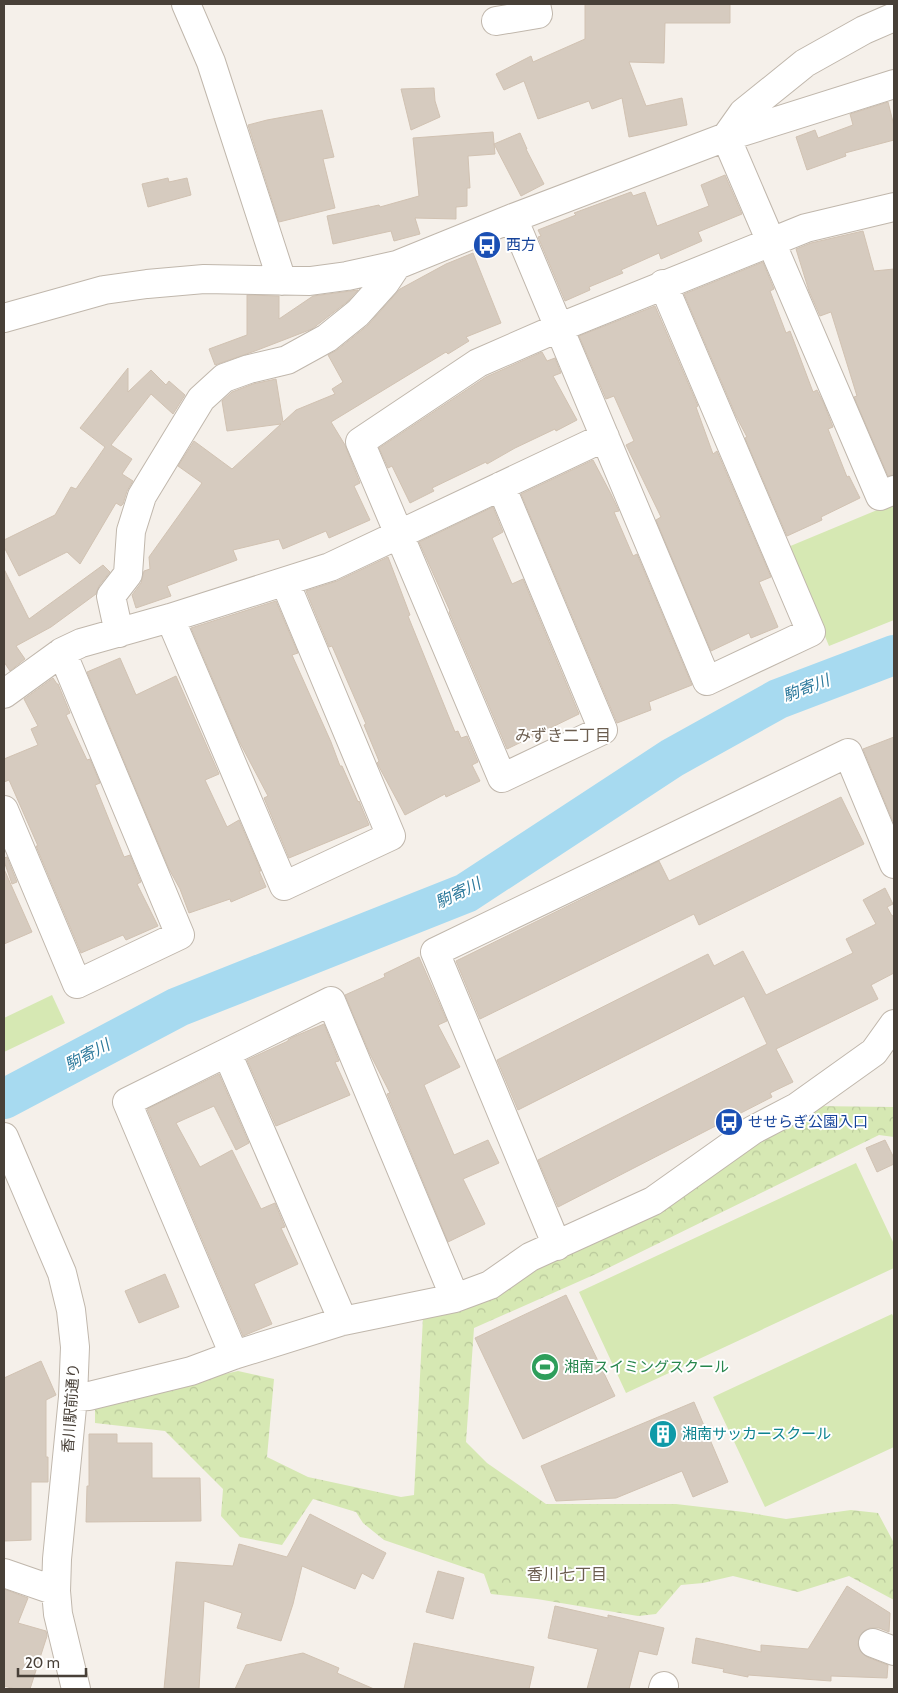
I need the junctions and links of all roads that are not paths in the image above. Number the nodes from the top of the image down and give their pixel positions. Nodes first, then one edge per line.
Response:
1 (186, 4) edge
2 (536, 4) edge
3 (885, 19) edge
4 (496, 21) dead end
5 (894, 84) edge
6 (726, 137) junction
7 (894, 207) edge
8 (513, 218) junction
9 (772, 241) junction
10 (397, 265) junction
11 (282, 281) junction
12 (663, 284) junction
13 (4, 318) edge
14 (558, 328) junction
15 (604, 437) junction
16 (501, 486) junction
17 (894, 490) edge
18 (398, 535) junction
19 (285, 582) junction
20 (170, 618) junction
21 (119, 633) junction
22 (62, 652) junction
23 (4, 694) edge
24 (4, 810) edge
25 (894, 864) edge
26 (894, 1024) edge
27 (227, 1052) junction
28 (4, 1137) edge
29 (557, 1246) junction
30 (455, 1298) junction
31 (343, 1321) junction
32 (234, 1355) junction
33 (73, 1397) junction
34 (4, 1573) edge
35 (56, 1591) junction
36 (76, 1689) edge

1 - 11 street
2 - 4 street
3 - 6 street
5 - 6 street
6 - 8 street
6 - 9 street
7 - 9 street
8 - 10 street
8 - 14 street
9 - 12 street
9 - 17 street
10 - 11 street
10 - 21 street
11 - 13 street
12 - 14 street
12 - 15 street
14 - 15 street
14 - 18 street
15 - 16 street
16 - 18 street
16 - 18 street
18 - 19 street
19 - 20 street
19 - 20 street
20 - 21 street
21 - 22 street
22 - 23 street
22 - 24 street
25 - 29 street
26 - 29 street
27 - 30 street
27 - 31 street
27 - 32 street
28 - 33 street, 香川駅前通り
29 - 30 street
30 - 31 street
31 - 32 street
32 - 33 street
33 - 35 street, 香川駅前通り
34 - 35 street
35 - 36 street, 香川駅前通り

